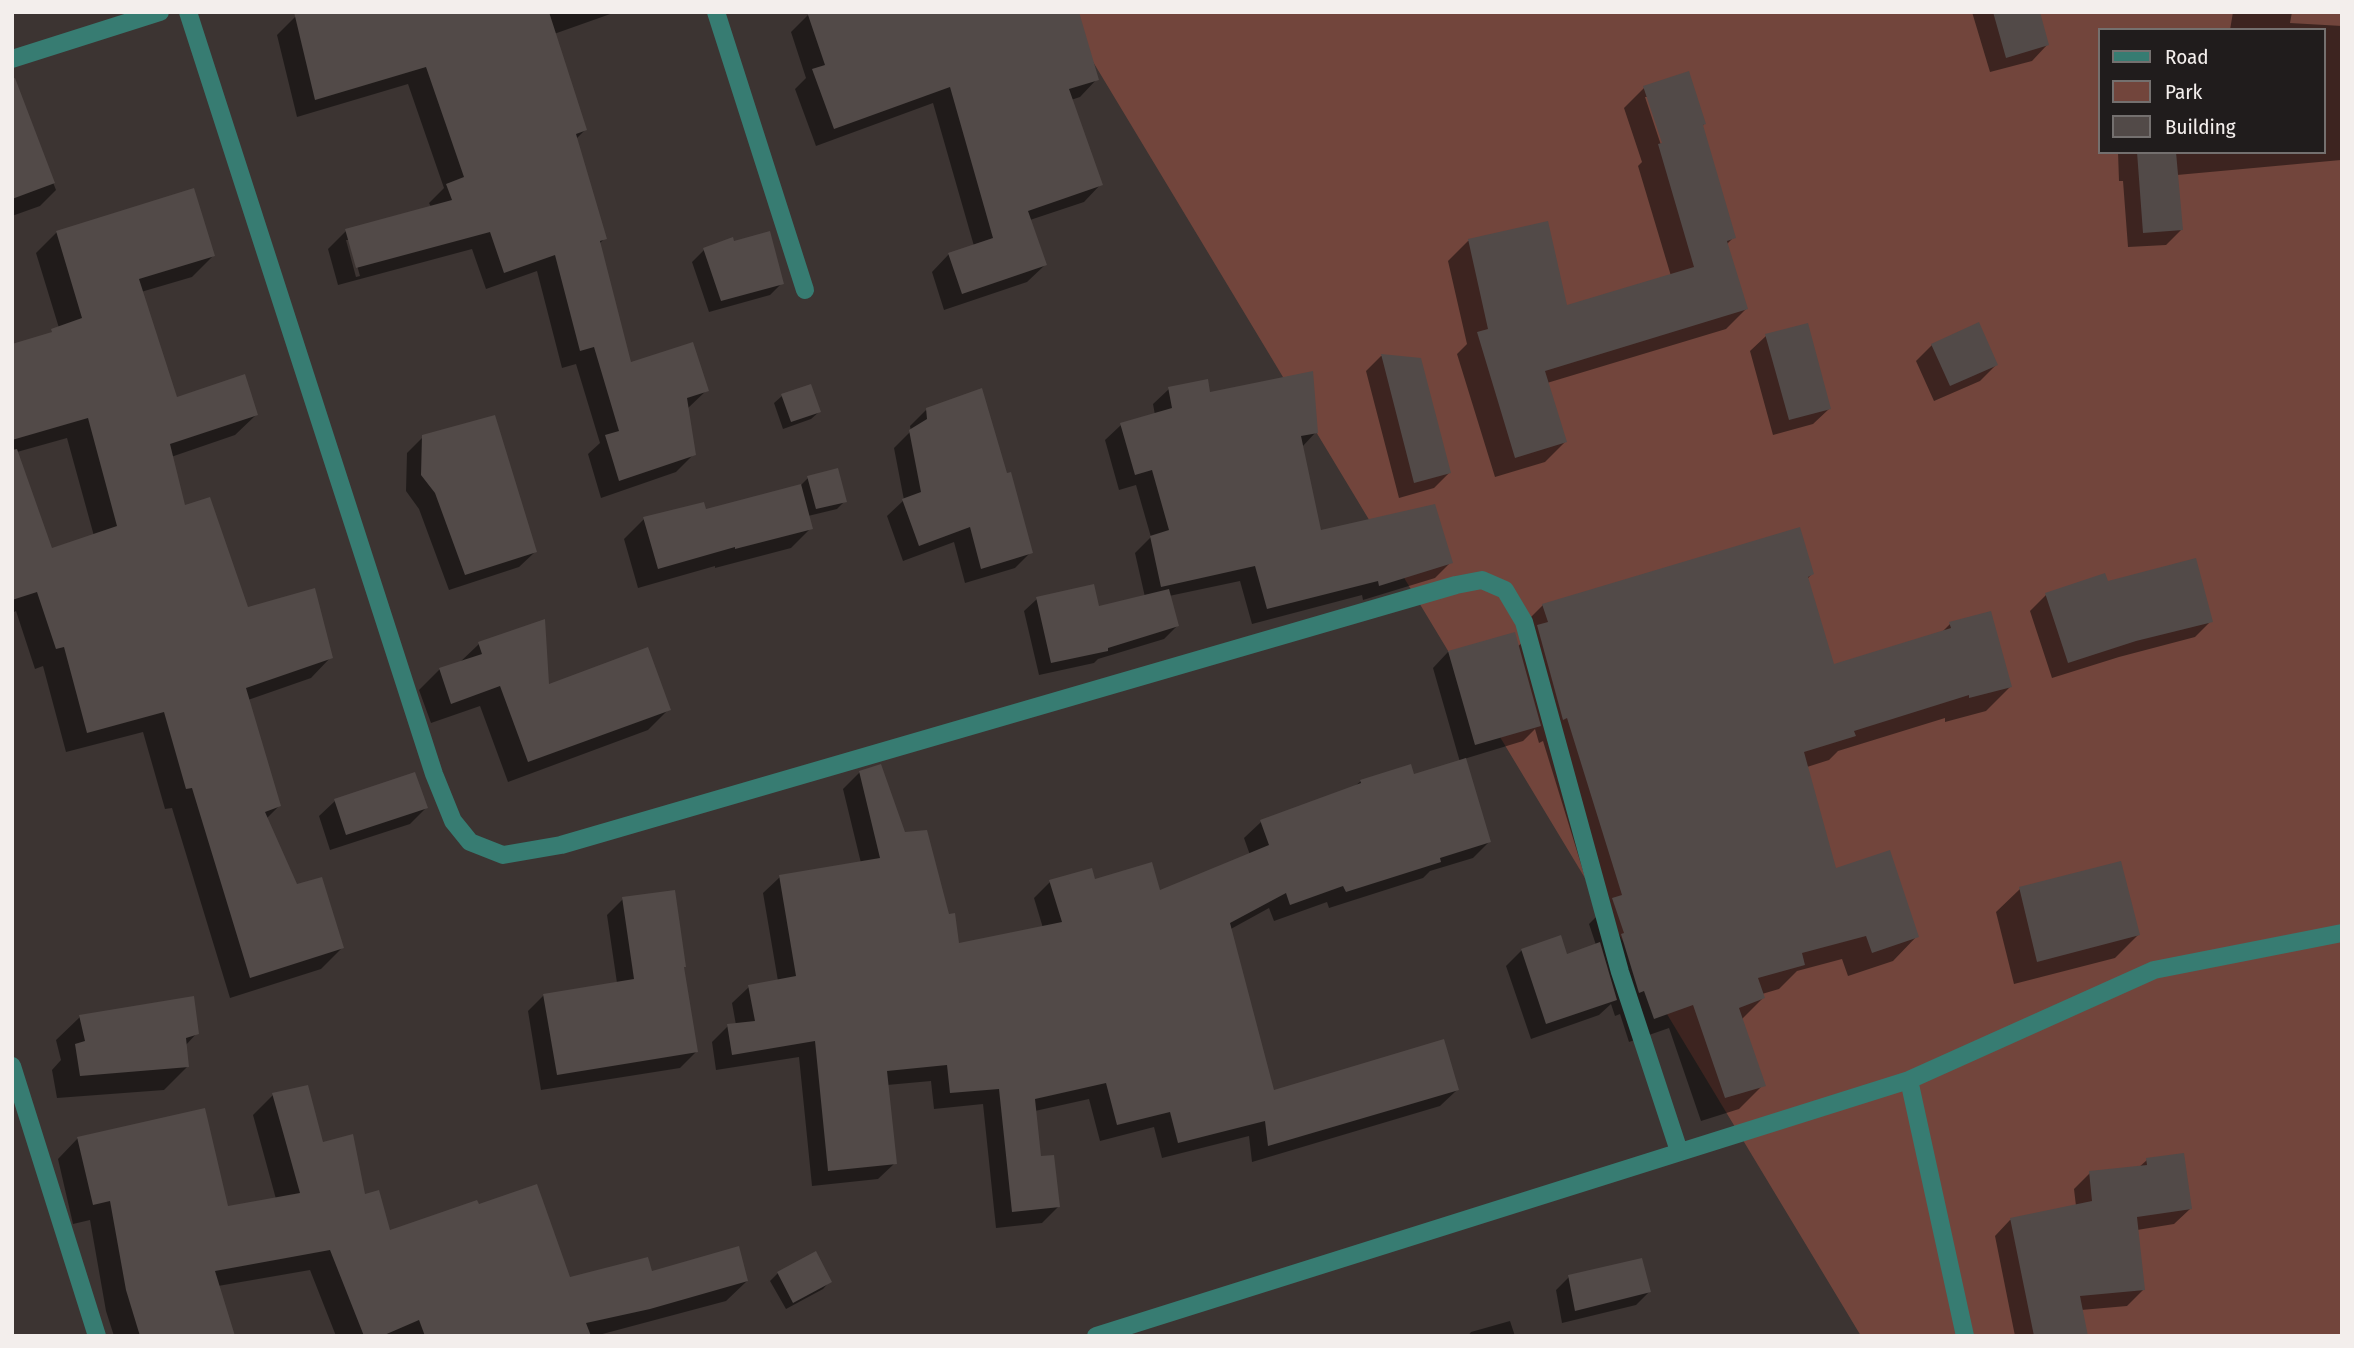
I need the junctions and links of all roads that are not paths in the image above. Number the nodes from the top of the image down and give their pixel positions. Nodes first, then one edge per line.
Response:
1 (160, 12) edge
2 (188, 12) edge
3 (716, 12) edge
4 (12, 59) edge
5 (805, 290) dead end
6 (2342, 933) edge
7 (12, 1066) edge
8 (1909, 1080) junction
9 (1679, 1152) junction
10 (97, 1336) edge
11 (1096, 1336) edge
12 (1965, 1336) edge

1 - 4 street
2 - 9 street
3 - 5 street
6 - 8 street
7 - 10 street
8 - 9 street
8 - 12 street
9 - 11 street

